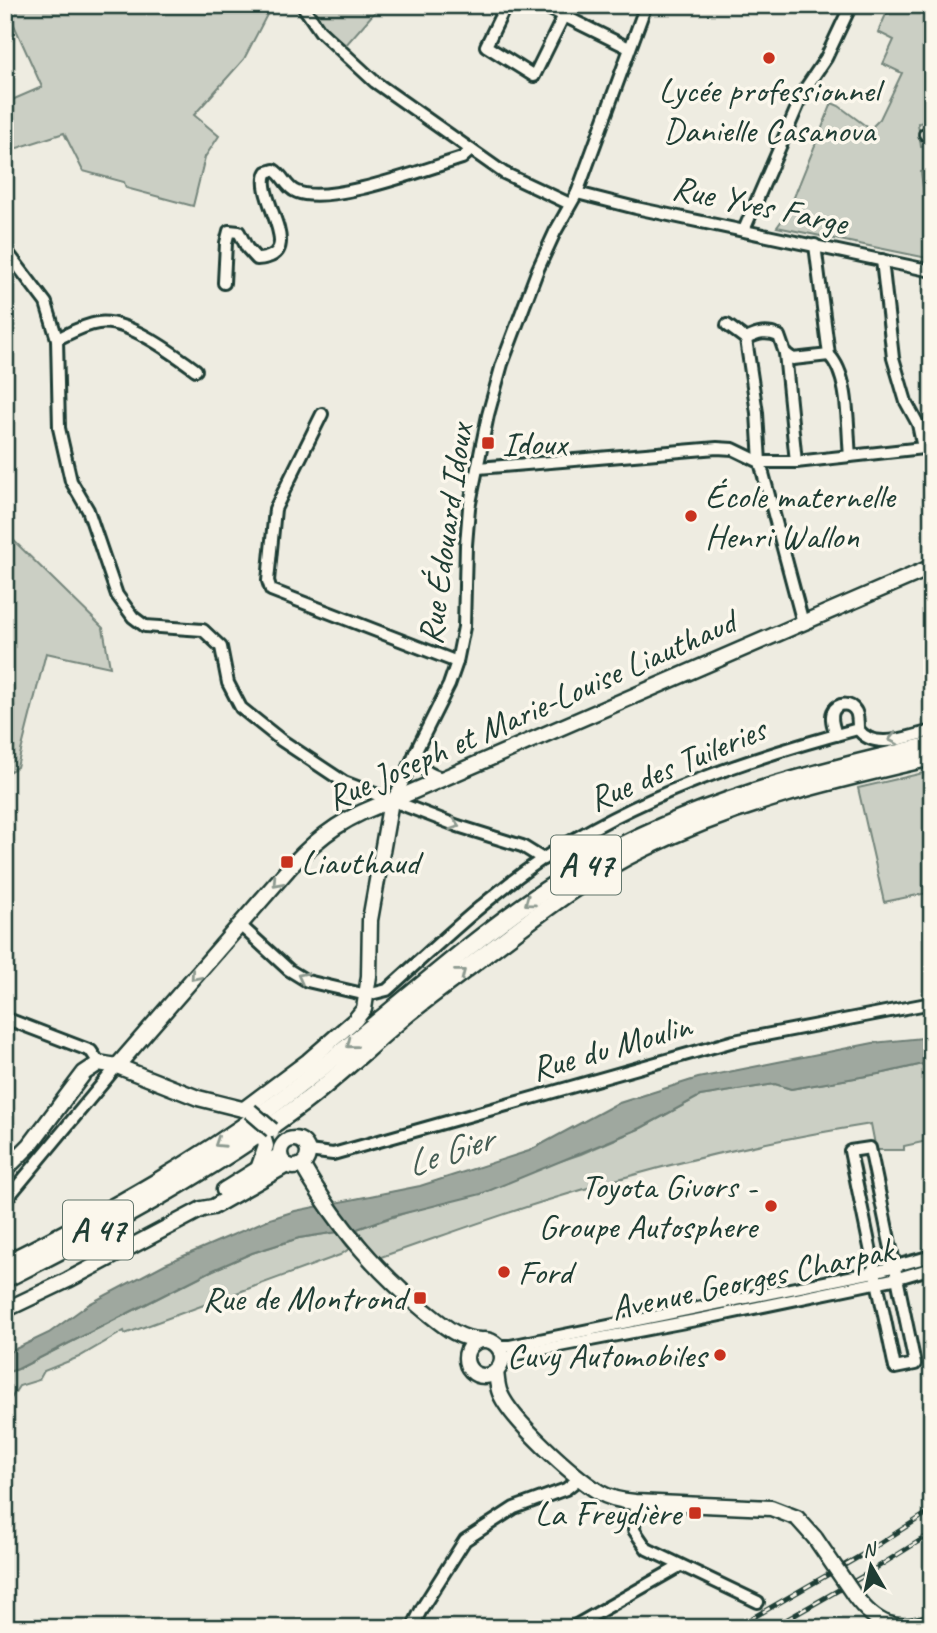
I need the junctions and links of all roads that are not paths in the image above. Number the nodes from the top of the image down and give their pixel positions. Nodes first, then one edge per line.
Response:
1 (302, 5) edge
2 (506, 5) edge
3 (542, 5) edge
4 (646, 5) edge
5 (851, 5) edge
6 (567, 11) edge
7 (629, 48) junction
8 (471, 150) junction
9 (577, 192) junction
10 (570, 204) junction
11 (744, 230) junction
12 (815, 245) junction
13 (5, 249) edge
14 (882, 260) junction
15 (932, 271) edge
16 (224, 283) dead end
17 (727, 326) dead end
18 (746, 339) junction
19 (57, 340) junction
20 (785, 353) junction
21 (829, 355) junction
22 (195, 370) dead end
23 (322, 414) dead end
24 (850, 456) junction
25 (760, 462) junction
26 (796, 462) junction
27 (478, 468) junction
28 (932, 568) edge
29 (803, 623) junction
30 (457, 662) junction
31 (858, 729) junction
32 (932, 731) edge
33 (836, 735) junction
34 (932, 745) edge
35 (415, 753) junction
36 (932, 757) edge
37 (443, 778) junction
38 (391, 802) junction
39 (543, 859) junction
40 (239, 924) junction
41 (367, 995) junction
42 (932, 1003) edge
43 (5, 1018) edge
44 (99, 1063) junction
45 (117, 1066) junction
46 (248, 1111) junction
47 (280, 1147) junction
48 (308, 1150) junction
49 (5, 1170) edge
50 (258, 1170) junction
51 (5, 1200) edge
52 (202, 1209) junction
53 (932, 1256) edge
54 (5, 1264) edge
55 (932, 1268) edge
56 (897, 1272) junction
57 (875, 1277) junction
58 (5, 1279) edge
59 (5, 1310) edge
60 (452, 1332) junction
61 (480, 1340) junction
62 (497, 1346) junction
63 (466, 1358) junction
64 (499, 1366) junction
65 (480, 1376) junction
66 (508, 1407) junction
67 (580, 1478) junction
68 (635, 1502) junction
69 (680, 1566) junction
70 (758, 1602) dead end
71 (932, 1621) edge
72 (412, 1628) edge
73 (571, 1628) edge

1 - 8 street
2 - 6 street
3 - 6 street
4 - 7 street, Rue Édouard Idoux
5 - 11 street
6 - 7 street
7 - 9 street, Rue Édouard Idoux
8 - 10 street
8 - 16 street
9 - 10 street, Rue Édouard Idoux
9 - 11 street, Rue Yves Farge
10 - 27 street, Rue Édouard Idoux
11 - 12 street, Rue Yves Farge
12 - 14 street, Rue Yves Farge
12 - 21 street
13 - 19 street
14 - 15 street, Rue Yves Farge
14 - 24 street
17 - 18 street
18 - 20 street
18 - 25 street
19 - 22 street
19 - 38 street
20 - 21 street
20 - 26 street
21 - 24 street
23 - 30 street
24 - 26 street
25 - 26 street
25 - 27 street
25 - 29 street
27 - 30 street, Rue Édouard Idoux
28 - 29 main road, Rue Joseph et Marie-Louise Liauthaud
29 - 37 main road, Rue Joseph et Marie-Louise Liauthaud
30 - 35 street, Rue Édouard Idoux
32 -> 31 street
31 - 33 street, Rue des Tuileries
31 - 33 street
33 - 39 street, Rue des Tuileries
34 -> 54 highway, A 47
35 - 37 street
35 - 38 street, Rue Édouard Idoux
58 -> 36 highway, A 47
37 - 38 main road, Rue Joseph et Marie-Louise Liauthaud
38 -> 39 street
38 -> 40 main road, Rue Joseph et Marie-Louise Liauthaud
38 - 41 main road
39 - 41 street, Rue des Tuileries
41 -> 40 street
40 -> 45 main road, Rue Joseph et Marie-Louise Liauthaud
41 - 46 main road
42 - 48 street, Rue du Moulin
43 - 44 street
44 - 45 main road
44 - 49 main road
45 - 46 main road
45 - 51 street
46 - 47 main road, bridge
47 - 48 main road
47 - 48 main road
47 - 50 main road
47 - 50 main road
47 - 52 main road
47 - 60 main road
50 - 52 main road
52 - 59 main road
53 - 56 street, Avenue Georges Charpak
55 - 56 street, Avenue Georges Charpak
56 - 57 street, Avenue Georges Charpak
56 - 57 street
56 - 57 street
57 - 62 street, Avenue Georges Charpak
57 - 64 street, Avenue Georges Charpak
60 - 61 main road
60 - 63 main road
61 - 62 main road
61 - 63 main road
62 - 64 main road
63 - 65 main road
64 - 65 main road
64 - 66 main road
65 - 66 main road
66 - 67 main road
67 - 68 main road
67 - 72 street
68 - 69 street
68 - 71 main road, bridge
69 - 70 street
69 - 73 street

